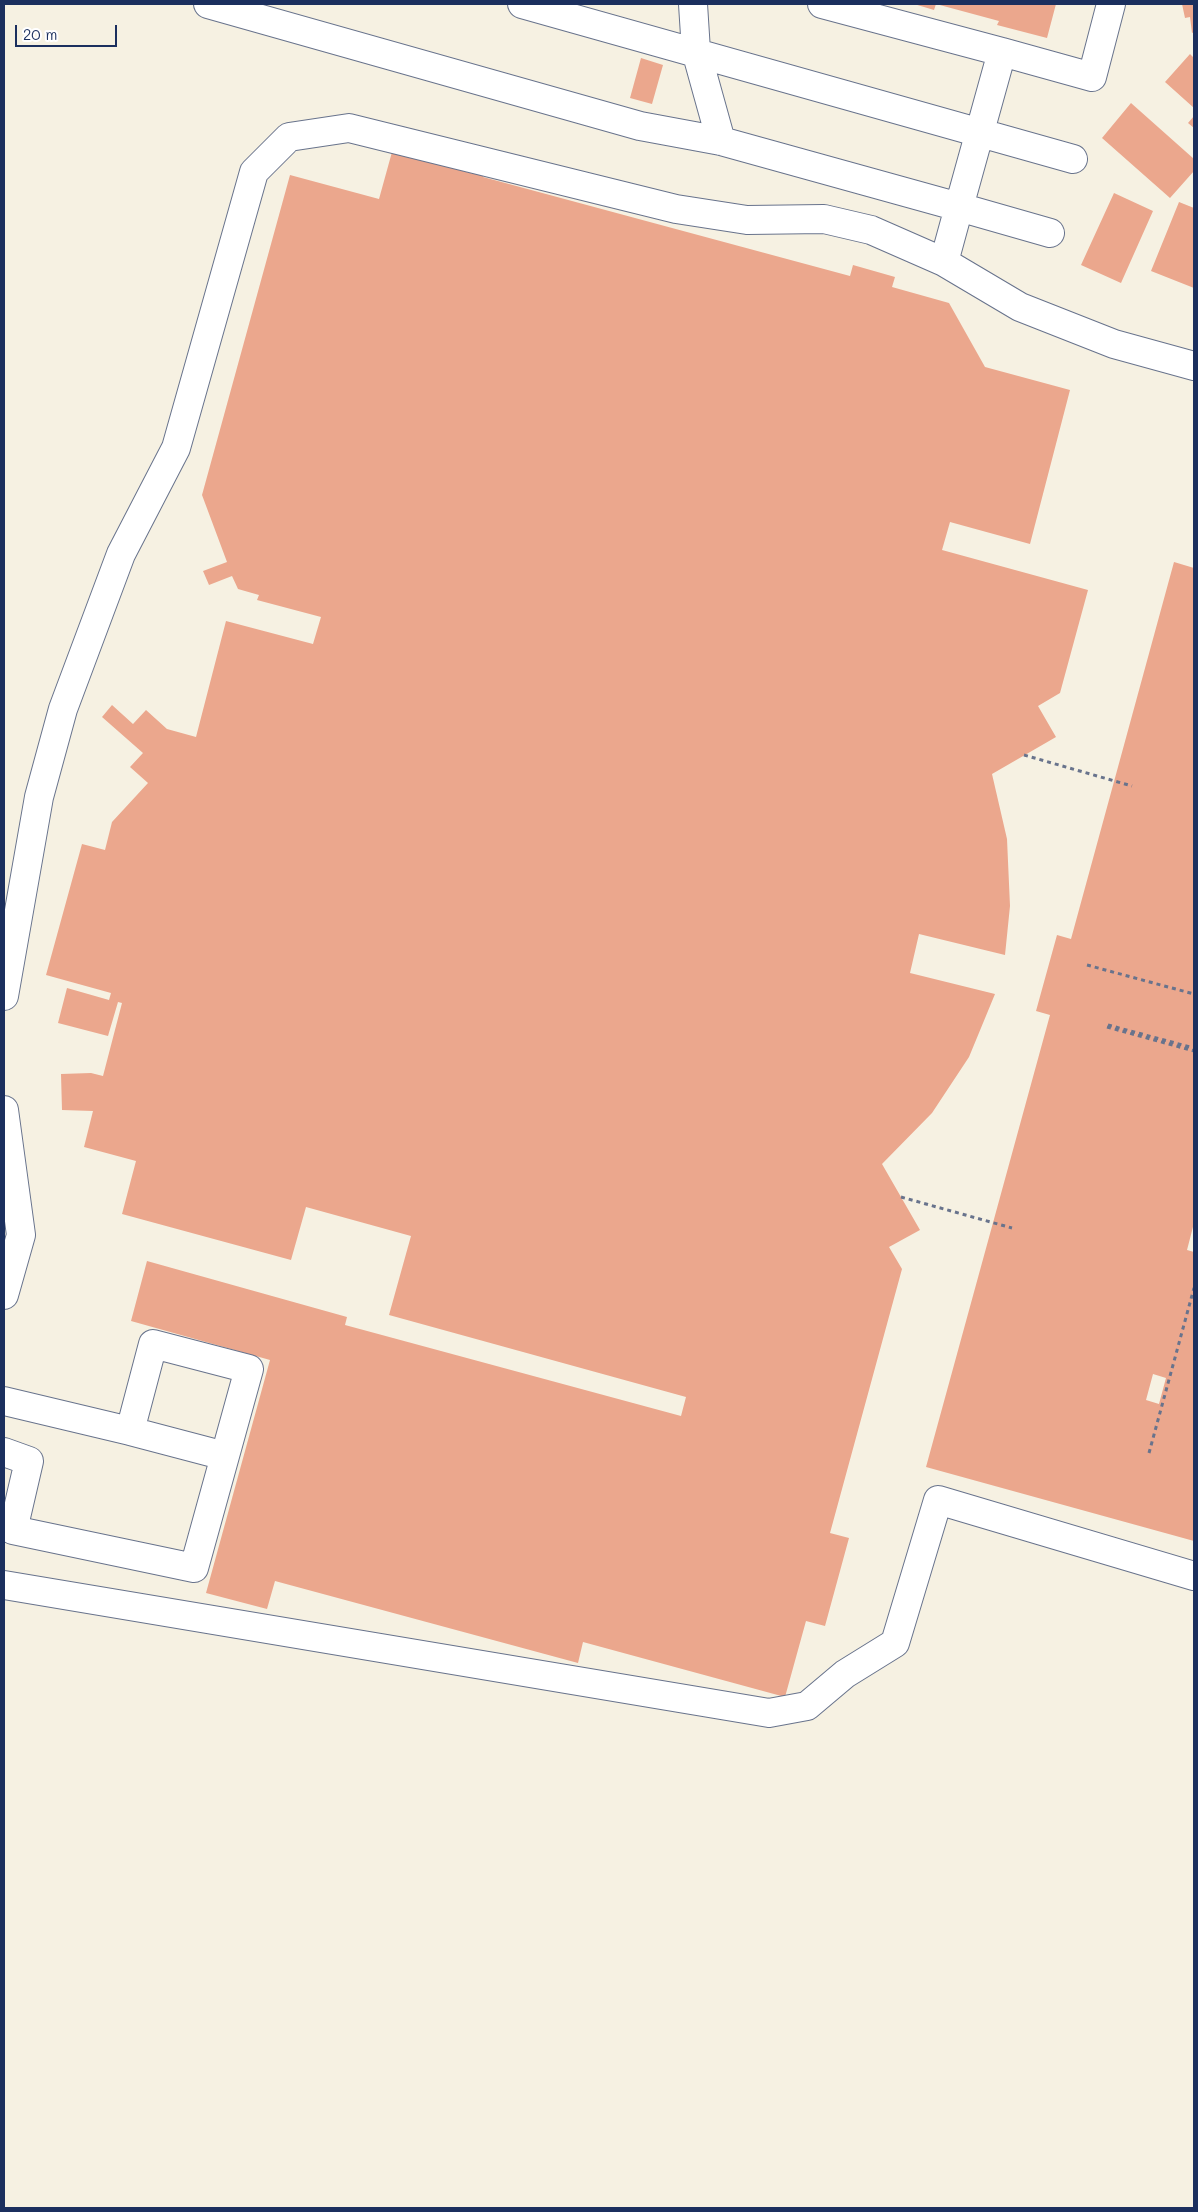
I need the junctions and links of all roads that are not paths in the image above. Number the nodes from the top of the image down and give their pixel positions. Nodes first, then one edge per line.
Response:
1 (213, 4) edge
2 (522, 4) edge
3 (693, 4) edge
4 (822, 4) edge
5 (1111, 4) edge
6 (696, 51) junction
7 (1002, 52) junction
8 (980, 132) junction
9 (721, 141) junction
10 (1072, 159) dead end
11 (959, 207) junction
12 (1050, 234) dead end
13 (944, 262) junction
14 (1194, 366) edge
15 (4, 996) edge
16 (4, 1110) edge
17 (4, 1295) edge
18 (4, 1401) edge
19 (130, 1431) junction
20 (4, 1452) edge
21 (225, 1456) junction
22 (1194, 1576) edge
23 (4, 1585) edge

1 - 9 street
2 - 6 street
3 - 6 street
4 - 7 street
5 - 7 street
6 - 8 street
6 - 9 street
7 - 8 street
8 - 10 street
8 - 11 street
9 - 11 street
11 - 12 street
11 - 13 street
13 - 14 street
13 - 15 street
16 - 17 street
18 - 19 street
19 - 21 street
19 - 21 street
20 - 21 street
22 - 23 street

